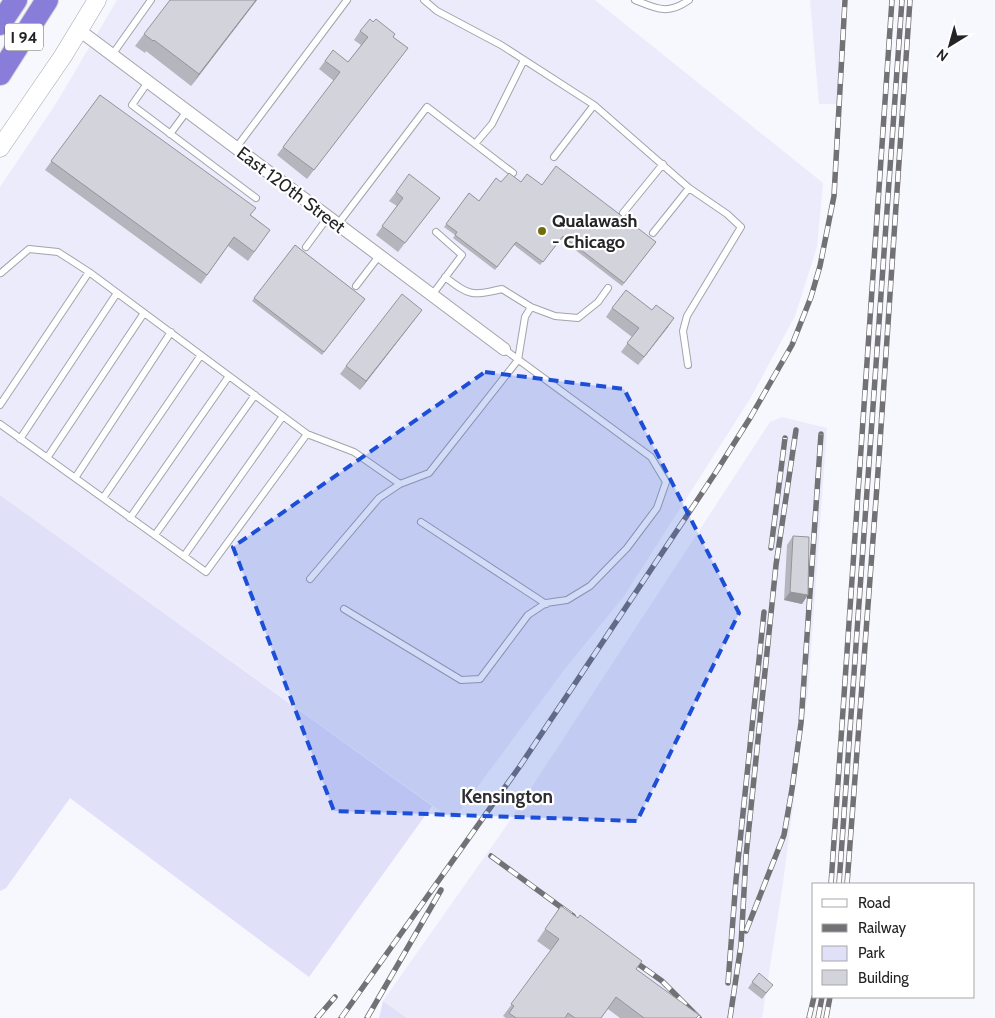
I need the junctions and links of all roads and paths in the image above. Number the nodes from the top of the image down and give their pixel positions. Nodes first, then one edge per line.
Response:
1 (16, 0) edge
2 (47, 0) edge
3 (97, 0) edge
4 (151, 0) edge
5 (347, 0) edge
6 (424, 0) edge
7 (635, 0) edge
8 (689, 0) edge
9 (0, 24) edge
10 (79, 30) junction
11 (112, 55) junction
12 (524, 60) junction
13 (0, 74) edge
14 (148, 82) junction
15 (594, 105) junction
16 (187, 111) junction
17 (170, 134) junction
18 (475, 144) junction
19 (0, 148) edge
20 (236, 148) junction
21 (554, 157) dead end
22 (663, 164) junction
23 (513, 173) edge
24 (689, 188) junction
25 (256, 198) dead end
26 (623, 213) dead end
27 (333, 221) junction
28 (436, 232) dead end
29 (653, 234) dead end
30 (306, 247) dead end
31 (379, 256) junction
32 (89, 272) junction
33 (1, 273) edge
34 (445, 277) junction
35 (356, 286) dead end
36 (608, 288) dead end
37 (117, 293) junction
38 (432, 295) junction
39 (531, 307) junction
40 (144, 313) junction
41 (171, 332) junction
42 (504, 349) joint
43 (201, 355) junction
44 (518, 360) junction
45 (688, 365) dead end
46 (229, 376) junction
47 (255, 395) junction
48 (0, 405) edge
49 (283, 416) junction
50 (0, 424) edge
51 (307, 434) junction
52 (20, 439) junction
53 (47, 458) junction
54 (75, 478) junction
55 (400, 484) junction
56 (103, 498) junction
57 (130, 518) junction
58 (421, 522) dead end
59 (155, 535) junction
60 (184, 556) junction
61 (310, 579) dead end
62 (546, 604) junction
63 (344, 609) dead end

1 - 9 highway, I 94
2 - 13 highway, I 94
3 - 10 street
4 - 11 lane
5 - 20 lane
6 - 12 lane
7 - 8 lane
10 - 11 street, East 120th Street
10 - 19 street
11 - 14 street, East 120th Street
12 - 15 lane
12 - 18 lane
14 - 16 street, East 120th Street
14 - 17 lane
15 - 21 lane
15 - 22 lane
16 - 17 lane
16 - 20 street, East 120th Street
17 - 25 lane
18 - 23 lane
18 - 27 lane
20 - 27 street, East 120th Street
22 - 24 lane
22 - 26 lane
24 - 29 lane
24 - 45 lane
27 - 30 lane
27 - 31 street, East 120th Street
28 - 34 lane
31 - 35 lane
31 - 38 street, East 120th Street
32 - 33 lane
32 - 37 lane
32 - 48 lane
34 - 38 lane
34 - 39 lane
36 - 39 lane
37 - 40 lane
37 - 52 lane
38 - 42 street, East 120th Street
39 - 44 lane
40 - 41 lane
40 - 53 lane
41 - 43 lane
41 - 54 lane
42 - 44 lane
43 - 46 lane
43 - 56 lane
44 - 55 lane
44 - 62 lane
46 - 47 lane
46 - 57 lane
47 - 49 lane
47 - 59 lane
49 - 51 lane
49 - 60 lane
50 - 52 lane
51 - 55 lane
51 - 60 lane
52 - 53 lane
53 - 54 lane
54 - 56 lane
55 - 61 lane
56 - 57 lane
57 - 59 lane
58 - 62 lane
59 - 60 lane
62 - 63 lane

